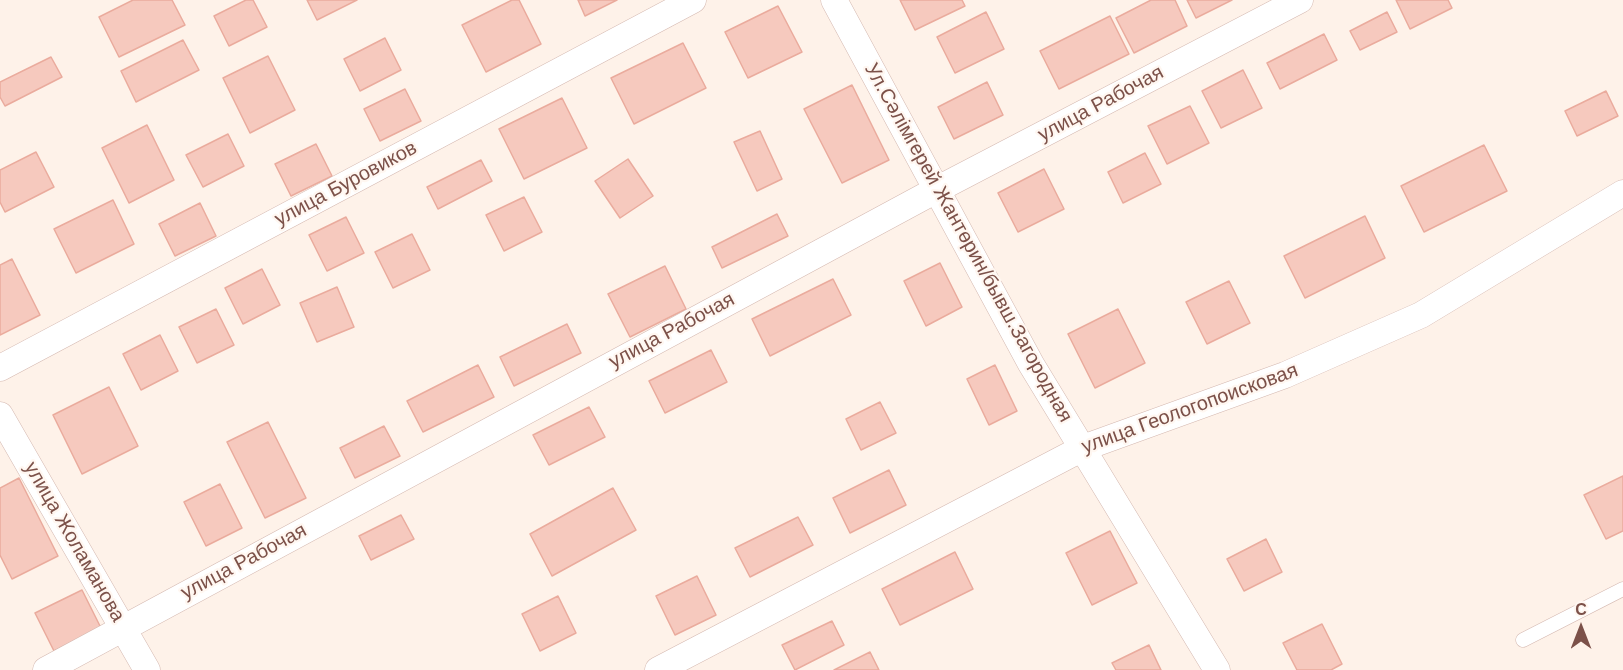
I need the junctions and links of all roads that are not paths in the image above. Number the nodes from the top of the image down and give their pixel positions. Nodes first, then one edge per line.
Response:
1 (693, 0) edge
2 (834, 0) edge
3 (1300, 0) edge
4 (938, 189) junction
5 (1623, 193) edge
6 (0, 368) edge
7 (0, 415) edge
8 (1083, 448) junction
9 (1623, 589) edge
10 (124, 627) junction
11 (1523, 640) dead end
12 (46, 670) edge
13 (147, 670) edge
14 (658, 670) edge
15 (1217, 670) edge

1 - 6 street, улица Буровиков
2 - 4 street, Ул.Сәлімгерей Жантөрин/бывш.Загородная
3 - 4 street, улица Рабочая
4 - 8 street, Ул.Сәлімгерей Жантөрин/бывш.Загородная
4 - 10 street, улица Рабочая
5 - 8 street, улица Геологопоисковая
7 - 10 street, улица Жоламанова
8 - 14 street, улица Геологопоисковая
8 - 15 street, Ул.Сәлімгерей Жантөрин/бывш.Загородная
9 - 11 lane
10 - 12 street, улица Рабочая
10 - 13 street, улица Жоламанова

